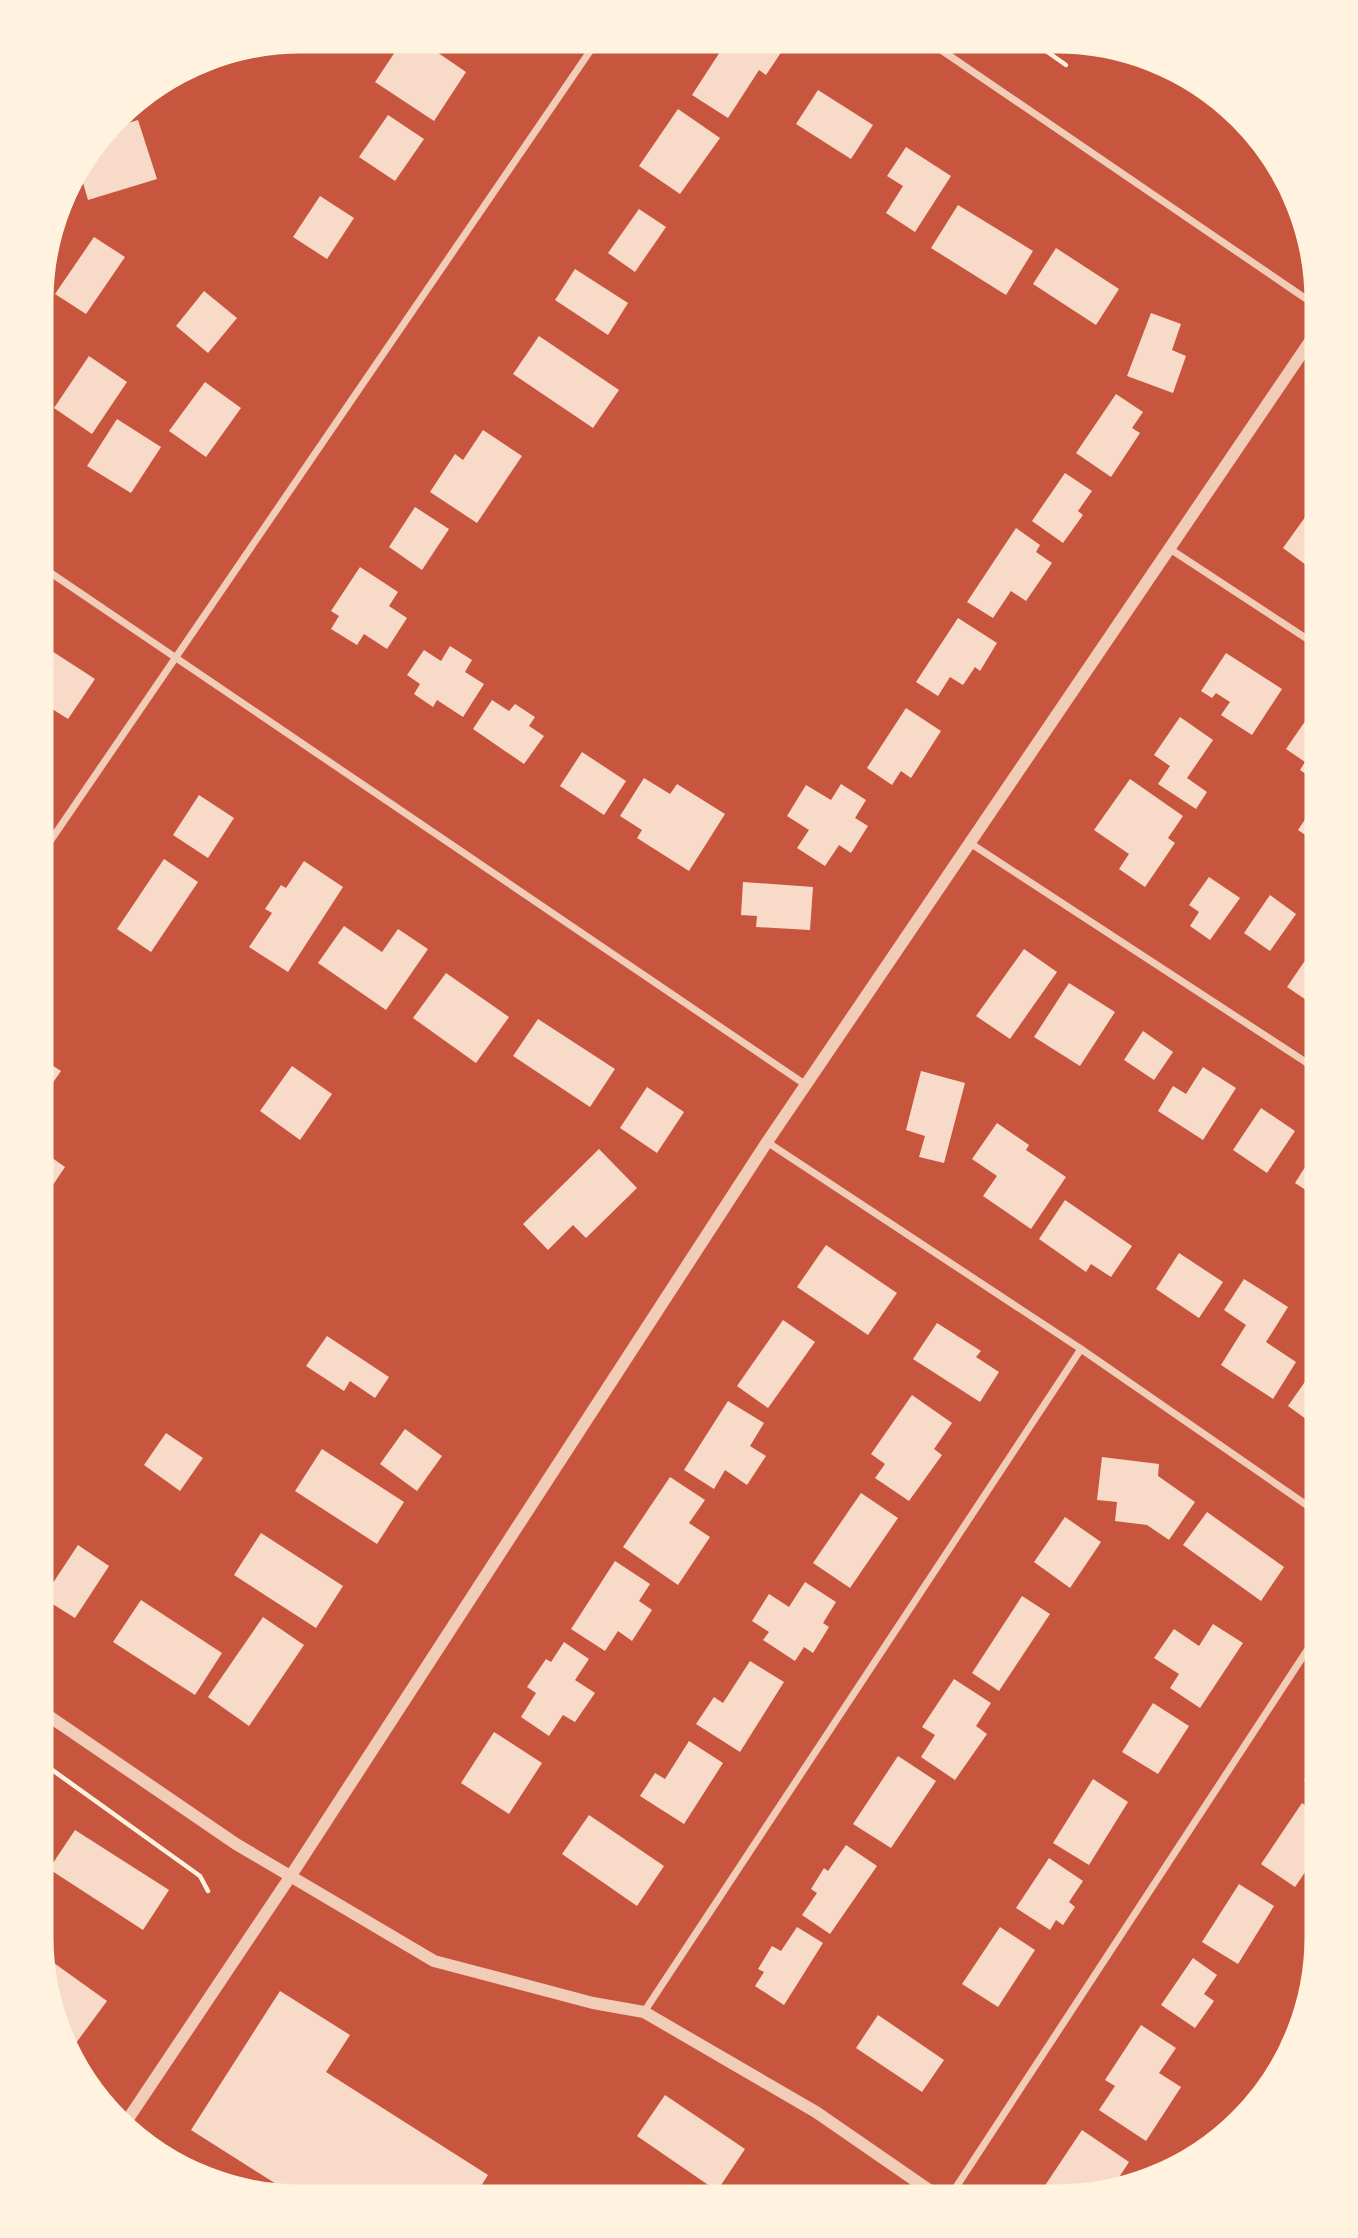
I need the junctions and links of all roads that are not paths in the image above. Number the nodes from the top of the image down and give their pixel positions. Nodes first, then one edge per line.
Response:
1 (591, 49) edge
2 (941, 49) edge
3 (1309, 301) edge
4 (1309, 343) edge
5 (1170, 549) junction
6 (49, 572) edge
7 (1309, 641) edge
8 (174, 657) junction
9 (49, 843) edge
10 (970, 843) junction
11 (1309, 1064) edge
12 (806, 1085) junction
13 (767, 1142) junction
14 (1081, 1349) junction
15 (1309, 1507) edge
16 (1309, 1647) edge
17 (49, 1716) edge
18 (290, 1878) junction
19 (645, 2012) junction
20 (128, 2119) edge
21 (928, 2189) edge
22 (954, 2189) edge

1 - 8 street
2 - 3 street
4 - 5 street
5 - 7 street
5 - 10 street
6 - 8 street
8 - 9 street
8 - 12 street
10 - 11 street
10 - 12 street
12 - 13 street
13 - 14 street
13 - 18 street
14 - 15 street
14 - 19 street
16 - 22 street
17 - 18 street
18 - 19 street
18 - 20 street
19 - 21 street

